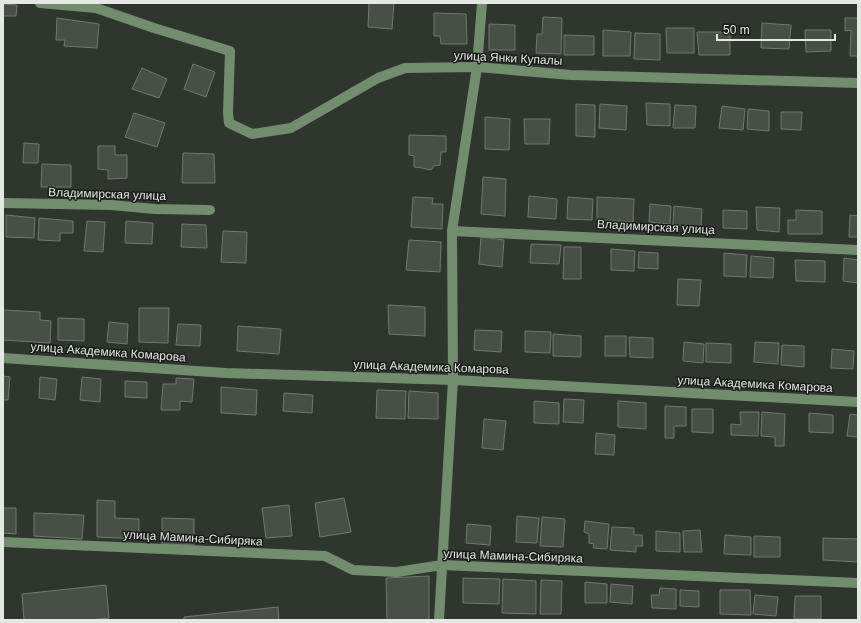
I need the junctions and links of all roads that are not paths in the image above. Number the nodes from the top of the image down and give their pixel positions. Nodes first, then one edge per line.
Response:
1 (40, 3) edge
2 (482, 3) edge
3 (477, 67) junction
4 (858, 83) edge
5 (3, 202) edge
6 (210, 210) dead end
7 (452, 231) junction
8 (858, 250) edge
9 (3, 358) edge
10 (453, 380) junction
11 (858, 402) edge
12 (3, 542) edge
13 (442, 565) junction
14 (858, 583) edge
15 (439, 620) edge

1 - 3 street, улица Янки Купалы
2 - 3 street
3 - 4 street, улица Янки Купалы
3 - 7 street
5 - 6 street, Владимирская улица
7 - 8 street, Владимирская улица
7 - 10 street
9 - 10 street, улица Академика Комарова
10 - 11 street, улица Академика Комарова
10 - 13 street
12 - 13 street, улица Мамина-Сибиряка
13 - 14 street, улица Мамина-Сибиряка
13 - 15 street

